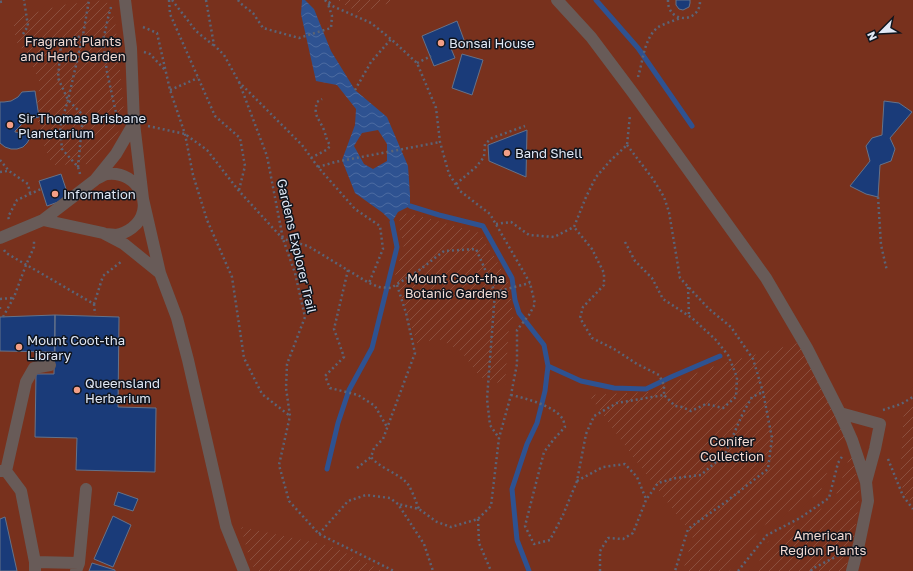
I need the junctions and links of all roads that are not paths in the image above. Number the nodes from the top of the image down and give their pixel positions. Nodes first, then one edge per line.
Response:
1 (125, 0) edge
2 (557, 0) edge
3 (134, 123) junction
4 (95, 180) junction
5 (144, 199) junction
6 (43, 220) junction
7 (103, 233) junction
8 (1, 243) edge
9 (160, 273) junction
10 (50, 365) dead end
11 (840, 413) junction
12 (3, 471) edge
13 (866, 482) junction
14 (86, 489) dead end
15 (35, 566) edge
16 (77, 567) edge
17 (244, 571) edge
18 (852, 571) edge

1 - 3 street
2 - 11 street
3 - 4 street
3 - 5 street
4 - 5 street
4 - 6 street
5 - 7 street
5 - 9 street
6 - 7 street
6 - 8 street
7 - 9 street
9 - 17 street
10 - 12 street
11 - 13 street
11 - 13 street
12 - 15 street
13 - 18 street
14 - 16 street
15 - 16 street

